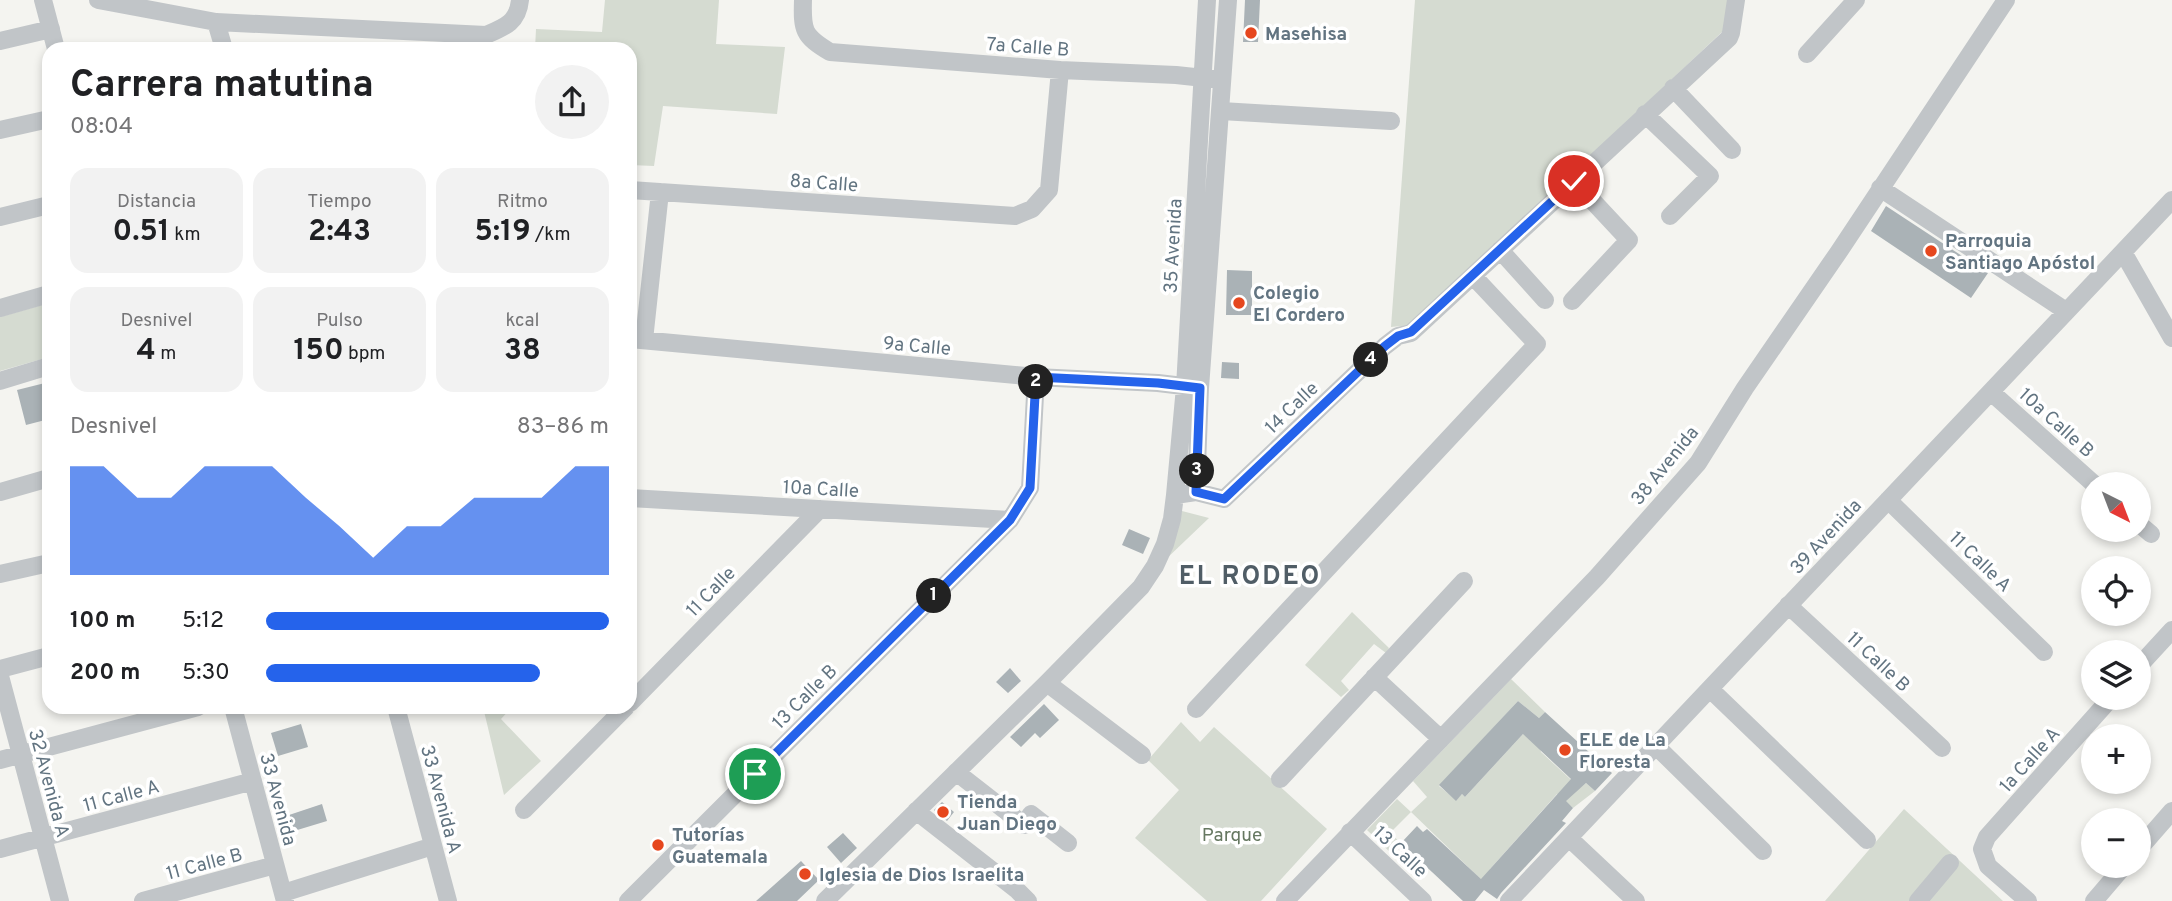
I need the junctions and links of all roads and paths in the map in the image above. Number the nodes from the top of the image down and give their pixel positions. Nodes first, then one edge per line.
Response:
1 (43, 0) edge
2 (98, 0) edge
3 (520, 0) edge
4 (803, 0) edge
5 (1207, 0) edge
6 (1228, 0) edge
7 (1736, 0) edge
8 (1856, 0) edge
9 (2006, 0) edge
10 (216, 22) junction
11 (51, 29) junction
12 (0, 41) edge
13 (54, 42) edge
14 (222, 42) edge
15 (1807, 54) dead end
16 (1060, 71) junction
17 (1203, 79) junction
18 (1223, 80) junction
19 (1673, 88) junction
20 (1221, 111) junction
21 (1645, 114) junction
22 (42, 121) edge
23 (1391, 121) dead end
24 (0, 130) edge
25 (1732, 150) dead end
26 (1574, 181) junction
27 (1880, 188) junction
28 (637, 190) edge
29 (660, 192) junction
30 (2172, 200) edge
31 (42, 207) edge
32 (1670, 216) dead end
33 (0, 217) edge
34 (1500, 250) junction
35 (2123, 251) junction
36 (1473, 276) junction
37 (42, 296) edge
38 (1545, 300) dead end
39 (1572, 301) dead end
40 (0, 308) edge
41 (2066, 311) junction
42 (2172, 338) edge
43 (637, 340) edge
44 (42, 368) edge
45 (1036, 377) junction
46 (0, 381) edge
47 (1193, 387) junction
48 (1990, 391) junction
49 (2081, 472) edge
50 (42, 480) edge
51 (0, 492) edge
52 (1196, 492) junction
53 (1175, 495) junction
54 (637, 498) edge
55 (1888, 500) junction
56 (820, 509) junction
57 (1010, 520) junction
58 (42, 565) edge
59 (0, 574) edge
60 (1464, 581) dead end
61 (1788, 606) junction
62 (2172, 630) edge
63 (2044, 652) dead end
64 (2151, 653) edge
65 (42, 658) edge
66 (0, 669) edge
67 (0, 676) edge
68 (1374, 677) junction
69 (1047, 683) junction
70 (1710, 689) junction
71 (637, 696) edge
72 (1196, 709) dead end
73 (2100, 710) edge
74 (172, 714) edge
75 (235, 714) edge
76 (398, 714) edge
77 (619, 714) edge
78 (1441, 738) junction
79 (1656, 746) junction
80 (1942, 748) dead end
81 (20, 755) junction
82 (1142, 755) dead end
83 (0, 760) edge
84 (957, 772) junction
85 (1280, 779) dead end
86 (253, 781) junction
87 (524, 810) dead end
88 (916, 811) junction
89 (2172, 811) edge
90 (1350, 832) junction
91 (2151, 835) edge
92 (44, 837) junction
93 (1569, 838) junction
94 (1867, 840) dead end
95 (1068, 843) dead end
96 (433, 846) junction
97 (0, 849) edge
98 (1763, 851) dead end
99 (1951, 863) dead end
100 (275, 865) junction
101 (2114, 878) edge
102 (284, 897) edge
103 (61, 901) edge
104 (143, 901) edge
105 (448, 901) edge
106 (628, 901) edge
107 (825, 901) edge
108 (1027, 901) edge
109 (1285, 901) edge
110 (1423, 901) edge
111 (1509, 901) edge
112 (1636, 901) edge
113 (1918, 901) edge
114 (2028, 901) edge
115 (2094, 901) edge

1 - 11 street
2 - 10 street
3 - 10 street
4 - 16 street, 7a Calle B
5 - 17 street, 35 Avenida
6 - 18 street, 35 Avenida
7 - 19 street, 14 Calle
8 - 15 street
9 - 27 street, 38 Avenida
10 - 14 street
11 - 12 street
11 - 13 street
16 - 17 street, 7a Calle B
16 - 29 street, 8a Calle
17 - 18 street, 7a Calle B
17 - 47 street, 35 Avenida
18 - 20 street, 35 Avenida
19 - 21 street, 14 Calle
19 - 25 street
20 - 23 street
20 - 47 street, 35 Avenida
21 - 26 street, 14 Calle
21 - 32 street
22 - 24 street
26 - 34 street, 14 Calle
26 - 39 street
27 - 41 street
27 - 78 street, 38 Avenida
28 - 29 street, 8a Calle
29 - 43 street
30 - 35 street, 39 Avenida
31 - 33 street
34 - 36 street, 14 Calle
34 - 38 street
35 - 41 street, 39 Avenida
35 - 42 street
36 - 52 street, 14 Calle
36 - 72 street
37 - 40 street
41 - 48 street, 39 Avenida
43 - 45 street, 9a Calle
44 - 46 street
45 - 47 street, 9a Calle
45 - 57 street, 13 Calle B
47 - 52 street, 35 Avenida
47 - 53 street, 35 Avenida
48 - 49 street, 10a Calle B
48 - 55 street, 39 Avenida
50 - 51 street
52 - 53 street, 14 Calle
53 - 69 street
54 - 56 street, 10a Calle
55 - 61 street, 39 Avenida
55 - 63 street, 11 Calle A
56 - 57 street, 10a Calle
56 - 71 street, 11 Calle
57 - 106 street, 13 Calle B
58 - 59 street
60 - 68 street
61 - 70 street, 39 Avenida
61 - 80 street, 11 Calle B
62 - 64 street
65 - 66 street
67 - 81 street, 32 Avenida A
68 - 78 street
68 - 85 street
69 - 82 street
69 - 84 street
70 - 79 street, 39 Avenida
70 - 94 street
73 - 114 street, 1a Calle A
74 - 81 street
75 - 86 street, 33 Avenida
76 - 96 street, 33 Avenida A
77 - 87 street
78 - 90 street, 38 Avenida
79 - 93 street, 39 Avenida
79 - 98 street
81 - 83 street
81 - 92 street, 32 Avenida A
84 - 88 street
84 - 95 street
86 - 92 street, 11 Calle A
86 - 100 street, 33 Avenida
88 - 107 street
88 - 108 street
89 - 91 street
90 - 109 street, 38 Avenida
90 - 110 street, 13 Calle
92 - 97 street, 11 Calle A
92 - 103 street, 32 Avenida A
93 - 111 street, 39 Avenida
93 - 112 street
96 - 102 street
96 - 105 street, 33 Avenida A
99 - 113 street
100 - 102 street, 33 Avenida
100 - 104 street, 11 Calle B
101 - 115 street

